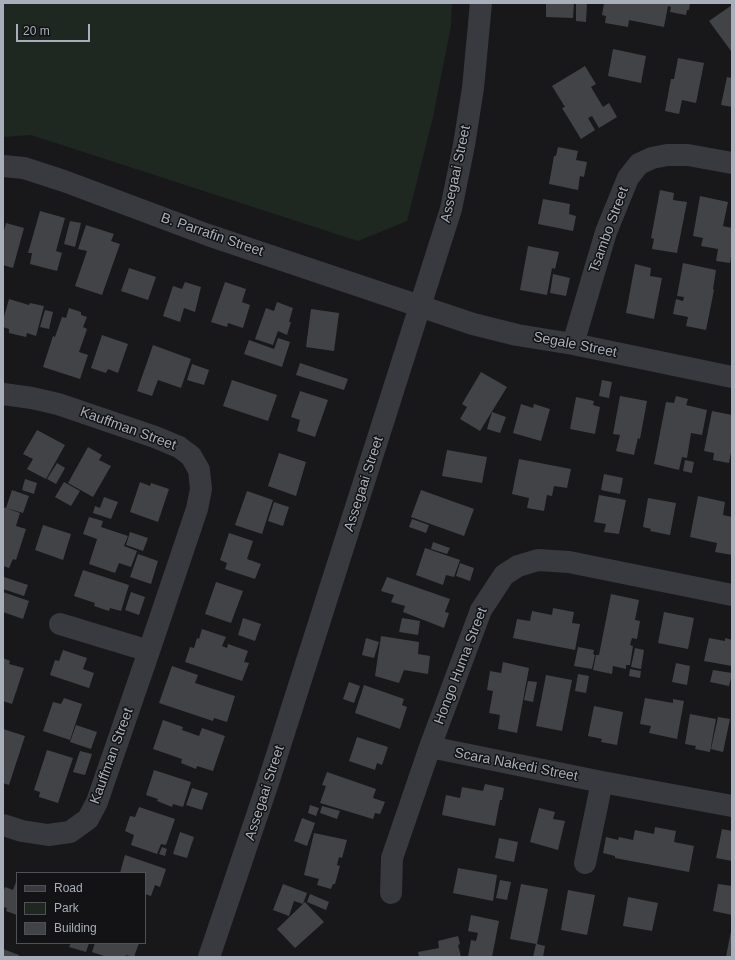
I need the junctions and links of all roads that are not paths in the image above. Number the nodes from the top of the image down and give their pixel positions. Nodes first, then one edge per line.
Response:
1 (481, 3) edge
2 (732, 163) edge
3 (3, 166) edge
4 (421, 306) junction
5 (573, 344) junction
6 (732, 377) edge
7 (3, 394) edge
8 (732, 595) edge
9 (60, 624) dead end
10 (149, 651) junction
11 (430, 747) junction
12 (602, 782) junction
13 (732, 806) edge
14 (3, 825) edge
15 (585, 863) dead end
16 (391, 893) dead end
17 (209, 957) edge

1 - 4 street, Assegaai Street
2 - 5 street, Tsambo Street
3 - 4 street, B. Parrafin Street
4 - 5 street, Segale Street
4 - 17 street, Assegaai Street
5 - 6 street, Segale Street
7 - 10 street, Kauffman Street
8 - 11 street, Hongo Huma Street
9 - 10 street
10 - 14 street, Kauffman Street
11 - 12 street, Scara Nakedi Street
11 - 16 street, Hongo Huma Street
12 - 13 street, Scara Nakedi Street
12 - 15 street

